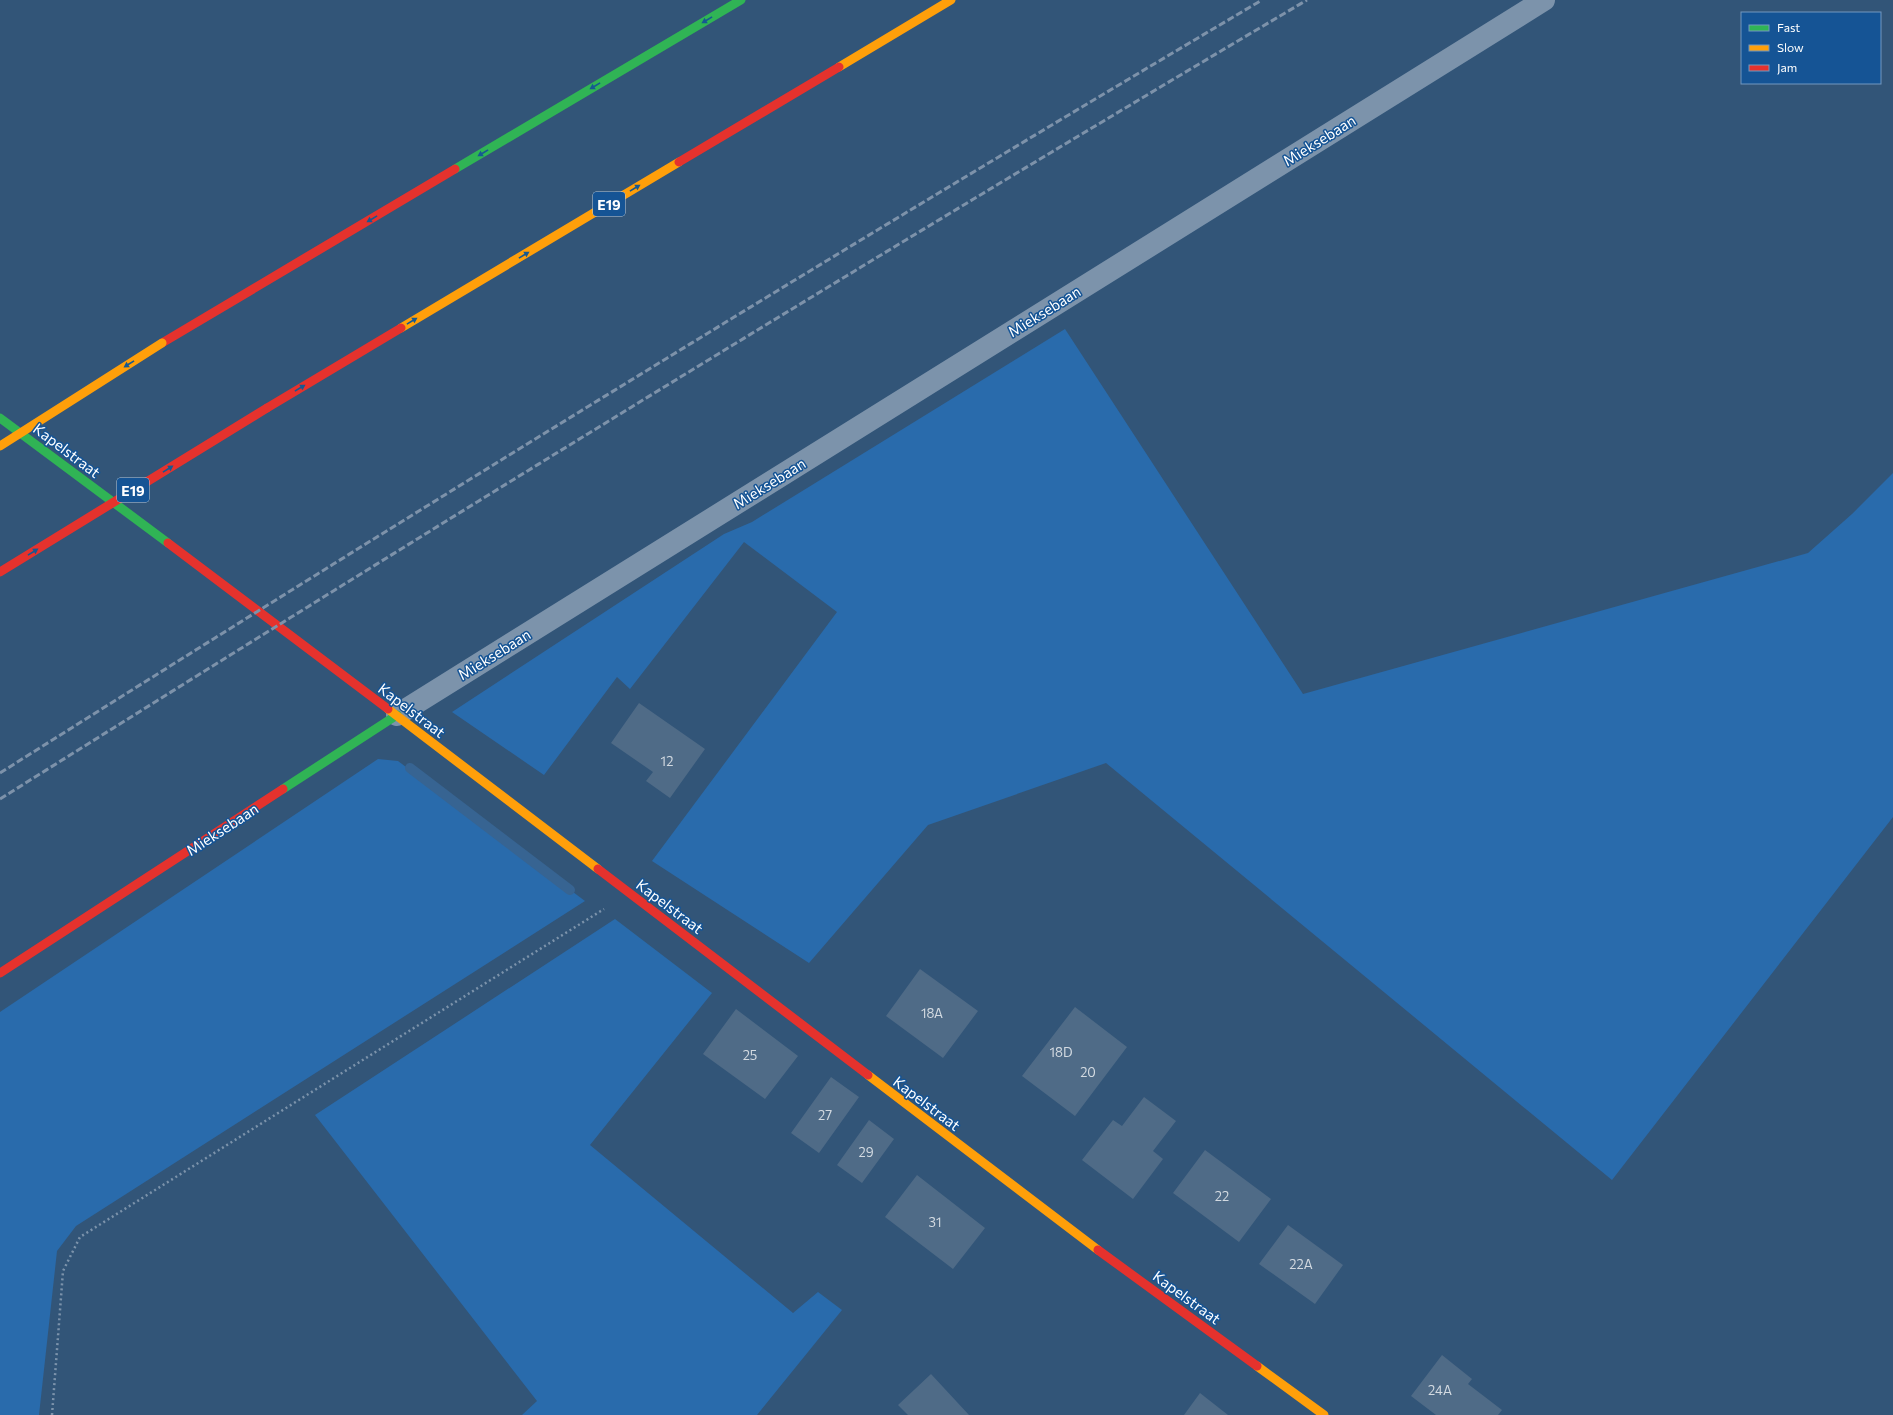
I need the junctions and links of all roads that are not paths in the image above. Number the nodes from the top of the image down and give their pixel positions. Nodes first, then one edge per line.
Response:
1 (741, 0) edge
2 (951, 0) edge
3 (1544, 0) edge
4 (0, 418) edge
5 (0, 446) edge
6 (0, 572) edge
7 (396, 715) junction
8 (0, 973) edge
9 (1324, 1415) edge

1 -> 5 main road, bridge
6 -> 2 main road, E19, bridge
3 - 7 street, Mieksebaan
4 - 7 main road, Kapelstraat
7 - 8 main road, Mieksebaan
7 - 9 main road, Kapelstraat

